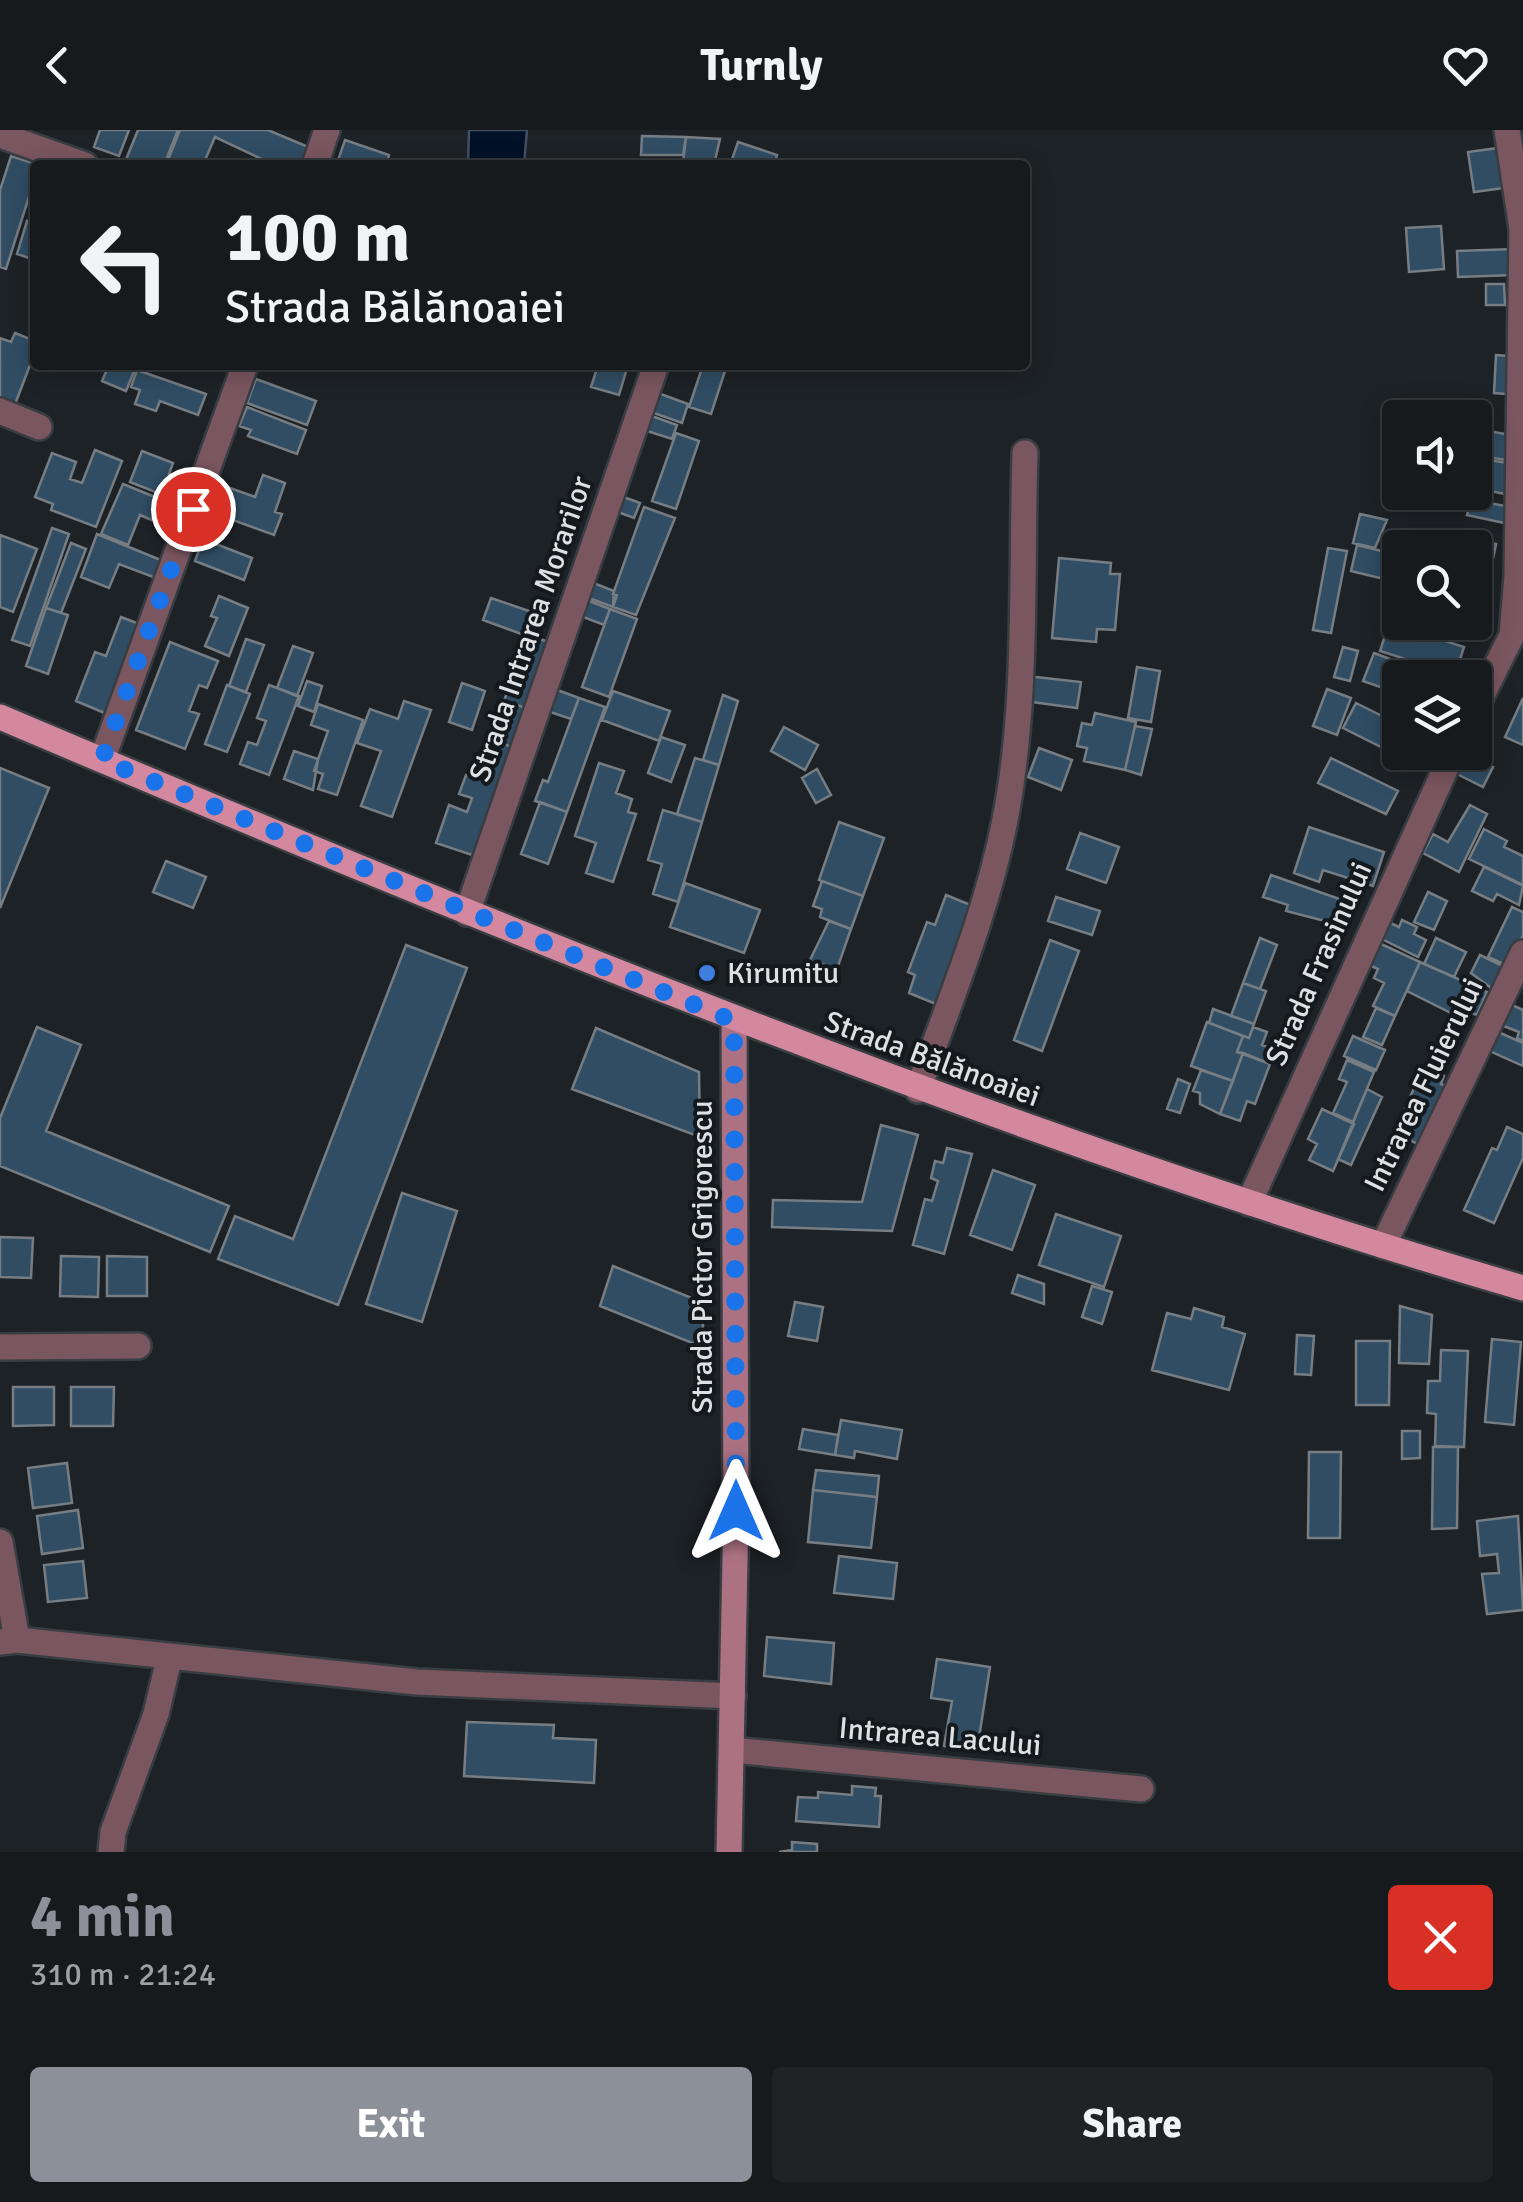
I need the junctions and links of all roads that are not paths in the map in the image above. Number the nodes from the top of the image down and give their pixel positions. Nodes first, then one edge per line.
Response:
1 (327, 130) edge
2 (1507, 130) edge
3 (0, 136) edge
4 (70, 160) edge
5 (317, 160) edge
6 (243, 370) edge
7 (654, 370) edge
8 (0, 411) edge
9 (39, 428) dead end
10 (1024, 453) dead end
11 (1520, 540) edge
12 (1492, 675) edge
13 (0, 716) edge
14 (102, 760) junction
15 (1445, 770) edge
16 (467, 914) junction
17 (1523, 953) edge
18 (734, 1021) junction
19 (918, 1090) junction
20 (1248, 1203) junction
21 (1383, 1246) junction
22 (1523, 1288) edge
23 (138, 1346) dead end
24 (0, 1347) edge
25 (0, 1542) edge
26 (9, 1641) edge
27 (169, 1659) junction
28 (733, 1696) junction
29 (732, 1750) junction
30 (1141, 1789) dead end
31 (111, 1852) edge
32 (729, 1852) edge

1 - 5 street
2 - 11 street
3 - 4 street
6 - 14 street
7 - 16 street, Strada Intrarea Morarilor
8 - 9 street
10 - 19 street
11 - 12 street
13 - 14 main road, Strada Bălănoaiei
14 - 16 main road, Strada Bălănoaiei
15 - 20 street, Strada Frasinului
16 - 18 main road, Strada Bălănoaiei
17 - 21 street, Intrarea Fluierului
18 - 19 main road, Strada Bălănoaiei
18 - 28 street, Strada Pictor Grigorescu
19 - 20 main road, Strada Bălănoaiei
20 - 21 main road, Strada Bălănoaiei
21 - 22 main road, Strada Bălănoaiei
23 - 24 street
25 - 26 street
26 - 27 street
27 - 28 street
27 - 31 street
28 - 29 street, Strada Pictor Grigorescu
29 - 30 street, Intrarea Lacului
29 - 32 street, Strada Pictor Grigorescu

